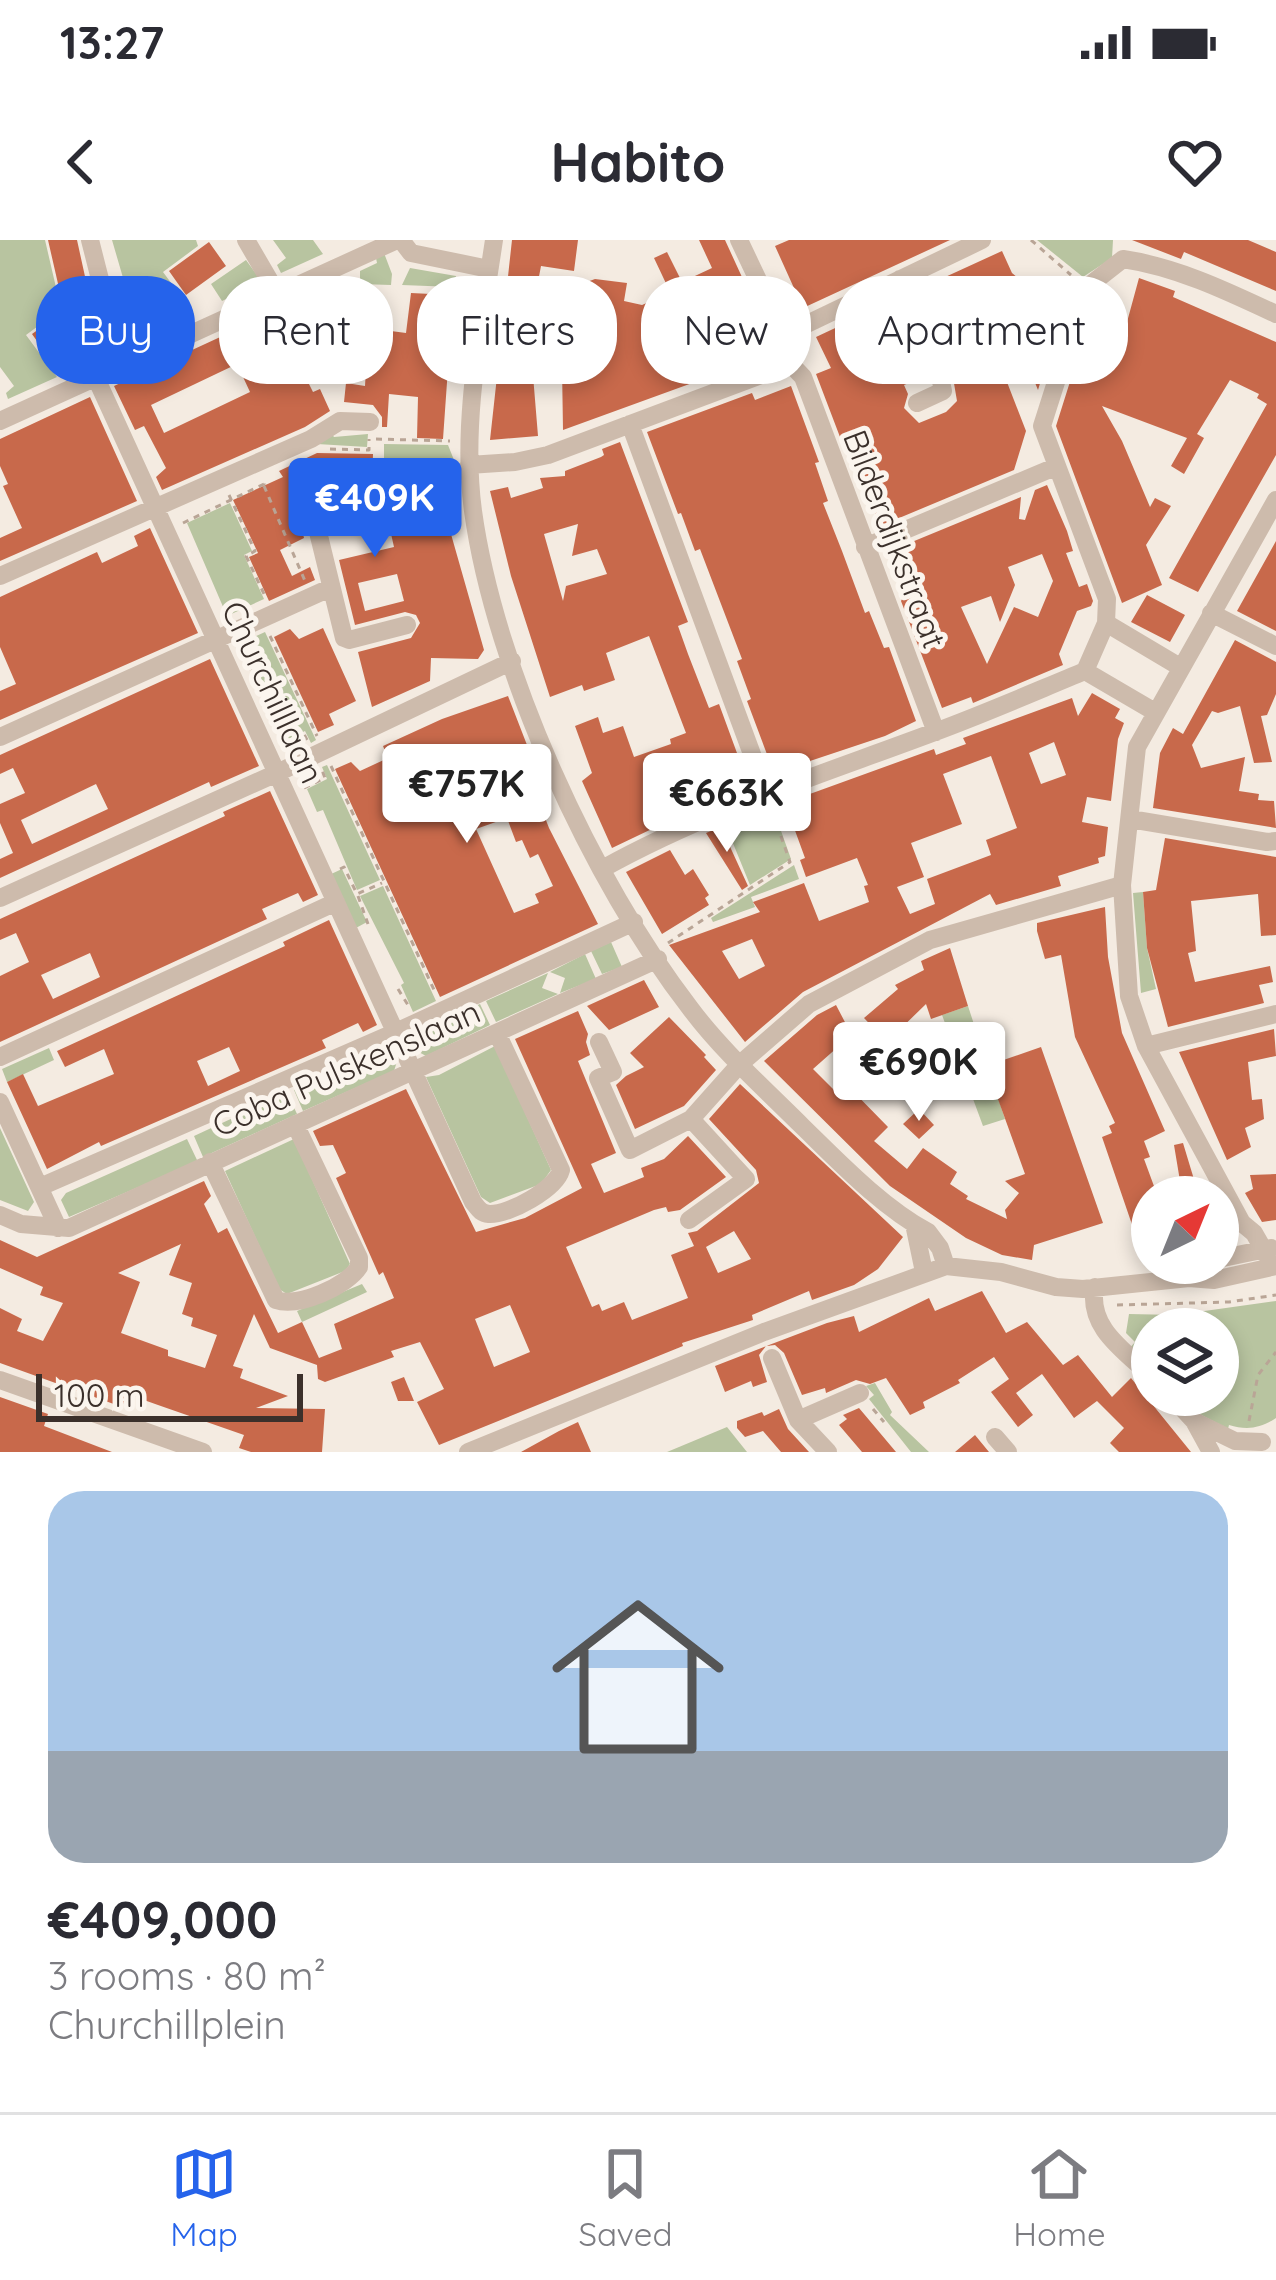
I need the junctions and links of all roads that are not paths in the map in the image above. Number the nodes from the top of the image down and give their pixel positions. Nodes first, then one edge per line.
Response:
1 (90, 240) edge
2 (246, 240) edge
3 (399, 240) edge
4 (494, 240) edge
5 (739, 240) edge
6 (982, 240) edge
7 (1123, 249) edge
8 (489, 269) junction
9 (99, 276) edge
10 (267, 276) edge
11 (320, 276) edge
12 (756, 276) edge
13 (906, 276) edge
14 (1276, 314) edge
15 (81, 384) edge
16 (99, 384) edge
17 (737, 384) edge
18 (806, 384) edge
19 (942, 384) edge
20 (917, 403) dead end
21 (4, 414) edge
22 (370, 422) dead end
23 (630, 424) junction
24 (469, 465) junction
25 (1054, 467) junction
26 (1276, 500) edge
27 (155, 509) junction
28 (364, 515) dead end
29 (865, 547) junction
30 (0, 576) edge
31 (328, 583) junction
32 (1211, 613) junction
33 (1106, 622) junction
34 (407, 626) dead end
35 (216, 640) junction
36 (1276, 646) edge
37 (512, 661) junction
38 (1180, 668) junction
39 (1085, 671) junction
40 (1155, 712) junction
41 (936, 732) junction
42 (0, 737) edge
43 (277, 773) junction
44 (766, 792) junction
45 (1130, 819) junction
46 (1276, 841) edge
47 (602, 869) junction
48 (1122, 885) junction
49 (0, 898) edge
50 (336, 902) junction
51 (634, 922) junction
52 (656, 956) junction
53 (1276, 1014) edge
54 (396, 1032) junction
55 (497, 1033) junction
56 (599, 1042) dead end
57 (1146, 1046) junction
58 (0, 1057) edge
59 (740, 1064) junction
60 (416, 1072) junction
61 (0, 1102) edge
62 (692, 1119) junction
63 (295, 1124) junction
64 (210, 1162) junction
65 (40, 1187) junction
66 (0, 1215) edge
67 (689, 1220) dead end
68 (1243, 1222) junction
69 (914, 1224) junction
70 (58, 1228) junction
71 (1273, 1257) edge
72 (1241, 1264) joint
73 (946, 1266) junction
74 (924, 1272) junction
75 (1131, 1283) edge
76 (1095, 1286) junction
77 (768, 1345) junction
78 (1131, 1356) edge
79 (0, 1380) edge
80 (860, 1394) dead end
81 (1188, 1416) edge
82 (798, 1420) junction
83 (1193, 1421) junction
84 (1276, 1424) edge
85 (492, 1447) edge
86 (1258, 1447) edge
87 (203, 1452) edge
88 (468, 1452) edge
89 (828, 1452) edge
90 (1211, 1452) edge

1 - 9 street
2 - 10 street
3 - 8 street
3 - 11 street
4 - 8 street
5 - 12 street
6 - 13 street
7 - 14 street
7 - 25 street
8 - 24 street
15 - 21 street
16 - 27 street, Churchilllaan
17 - 23 street
18 - 29 street, Bilderdijkstraat
19 - 20 street
22 - 27 street
23 - 24 street
23 - 44 street
24 - 37 street
25 - 29 street
25 - 33 street
26 - 32 street
27 - 30 street
27 - 35 street, Churchilllaan
28 - 31 street
29 - 41 street, Bilderdijkstraat
31 - 34 street
31 - 35 street
32 - 36 street
32 - 38 street
33 - 38 street
33 - 39 street
35 - 42 street
35 - 43 street, Churchilllaan
37 - 43 street
37 - 47 street
38 - 40 street
39 - 40 street
39 - 41 street
40 - 45 street
41 - 44 street
43 - 49 street
43 - 50 street, Churchilllaan
44 - 47 street
45 - 46 street
45 - 48 street
47 - 51 street
48 - 57 street
48 - 59 street
50 - 54 street, Churchilllaan
50 - 58 street
51 - 52 street
51 - 54 street, Coba Pulskenslaan
52 - 55 street, Coba Pulskenslaan
52 - 59 street
53 - 57 street
54 - 60 street, Churchilllaan
54 - 65 street, Coba Pulskenslaan
55 - 60 street, Coba Pulskenslaan
55 - 60 street, Churchilllaan
56 - 62 street
57 - 68 street
59 - 62 street
59 - 69 street
60 - 63 street, Coba Pulskenslaan
61 - 65 street
62 - 67 street
63 - 64 street, Coba Pulskenslaan
63 - 64 street
64 - 70 street, Coba Pulskenslaan
65 - 70 street
66 - 70 street
68 - 71 street
68 - 72 street
69 - 73 street
69 - 74 street
71 - 72 street
73 - 74 street
73 - 76 street
74 - 77 street
75 - 76 street
76 - 78 street
77 - 82 street
77 - 85 street
79 - 87 street
80 - 82 street
81 - 83 street
82 - 89 street
83 - 86 street
83 - 90 street
84 - 86 street
85 - 88 street

